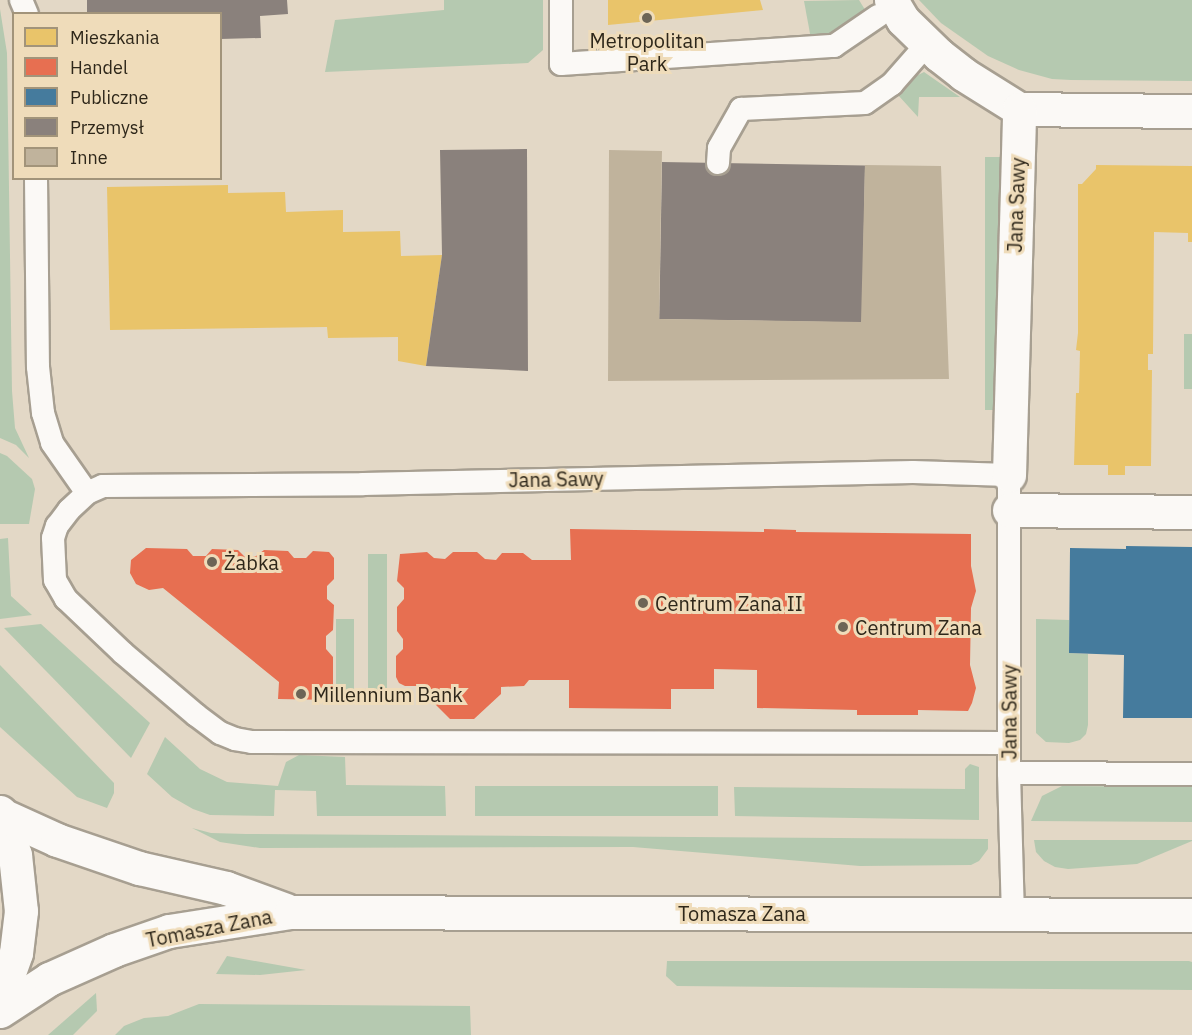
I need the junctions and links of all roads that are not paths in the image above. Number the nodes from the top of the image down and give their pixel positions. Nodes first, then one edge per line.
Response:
1 (561, 0) edge
2 (884, 8) edge
3 (927, 44) junction
4 (1019, 109) junction
5 (1192, 111) edge
6 (718, 163) dead end
7 (36, 180) edge
8 (1009, 475) junction
9 (95, 489) junction
10 (1009, 510) junction
11 (1192, 512) edge
12 (1009, 743) junction
13 (1009, 773) junction
14 (1192, 774) edge
15 (1, 814) edge
16 (291, 912) junction
17 (1013, 915) junction
18 (1192, 915) edge
19 (0, 998) edge
20 (0, 1011) edge

1 - 2 lane
2 - 3 street
3 - 4 street
3 - 6 lane
4 - 5 street
4 - 8 street, Jana Sawy
7 - 9 lane
8 - 9 lane, Jana Sawy
8 - 10 lane, Jana Sawy
9 - 12 lane
10 - 11 street
10 - 12 lane, Jana Sawy
12 - 13 lane, Jana Sawy
13 - 14 lane
13 - 17 lane, Jana Sawy
15 - 16 street, Tomasza Zana
15 - 19 street
16 - 17 street, Tomasza Zana
16 - 20 street, Tomasza Zana
17 - 18 street, Tomasza Zana

